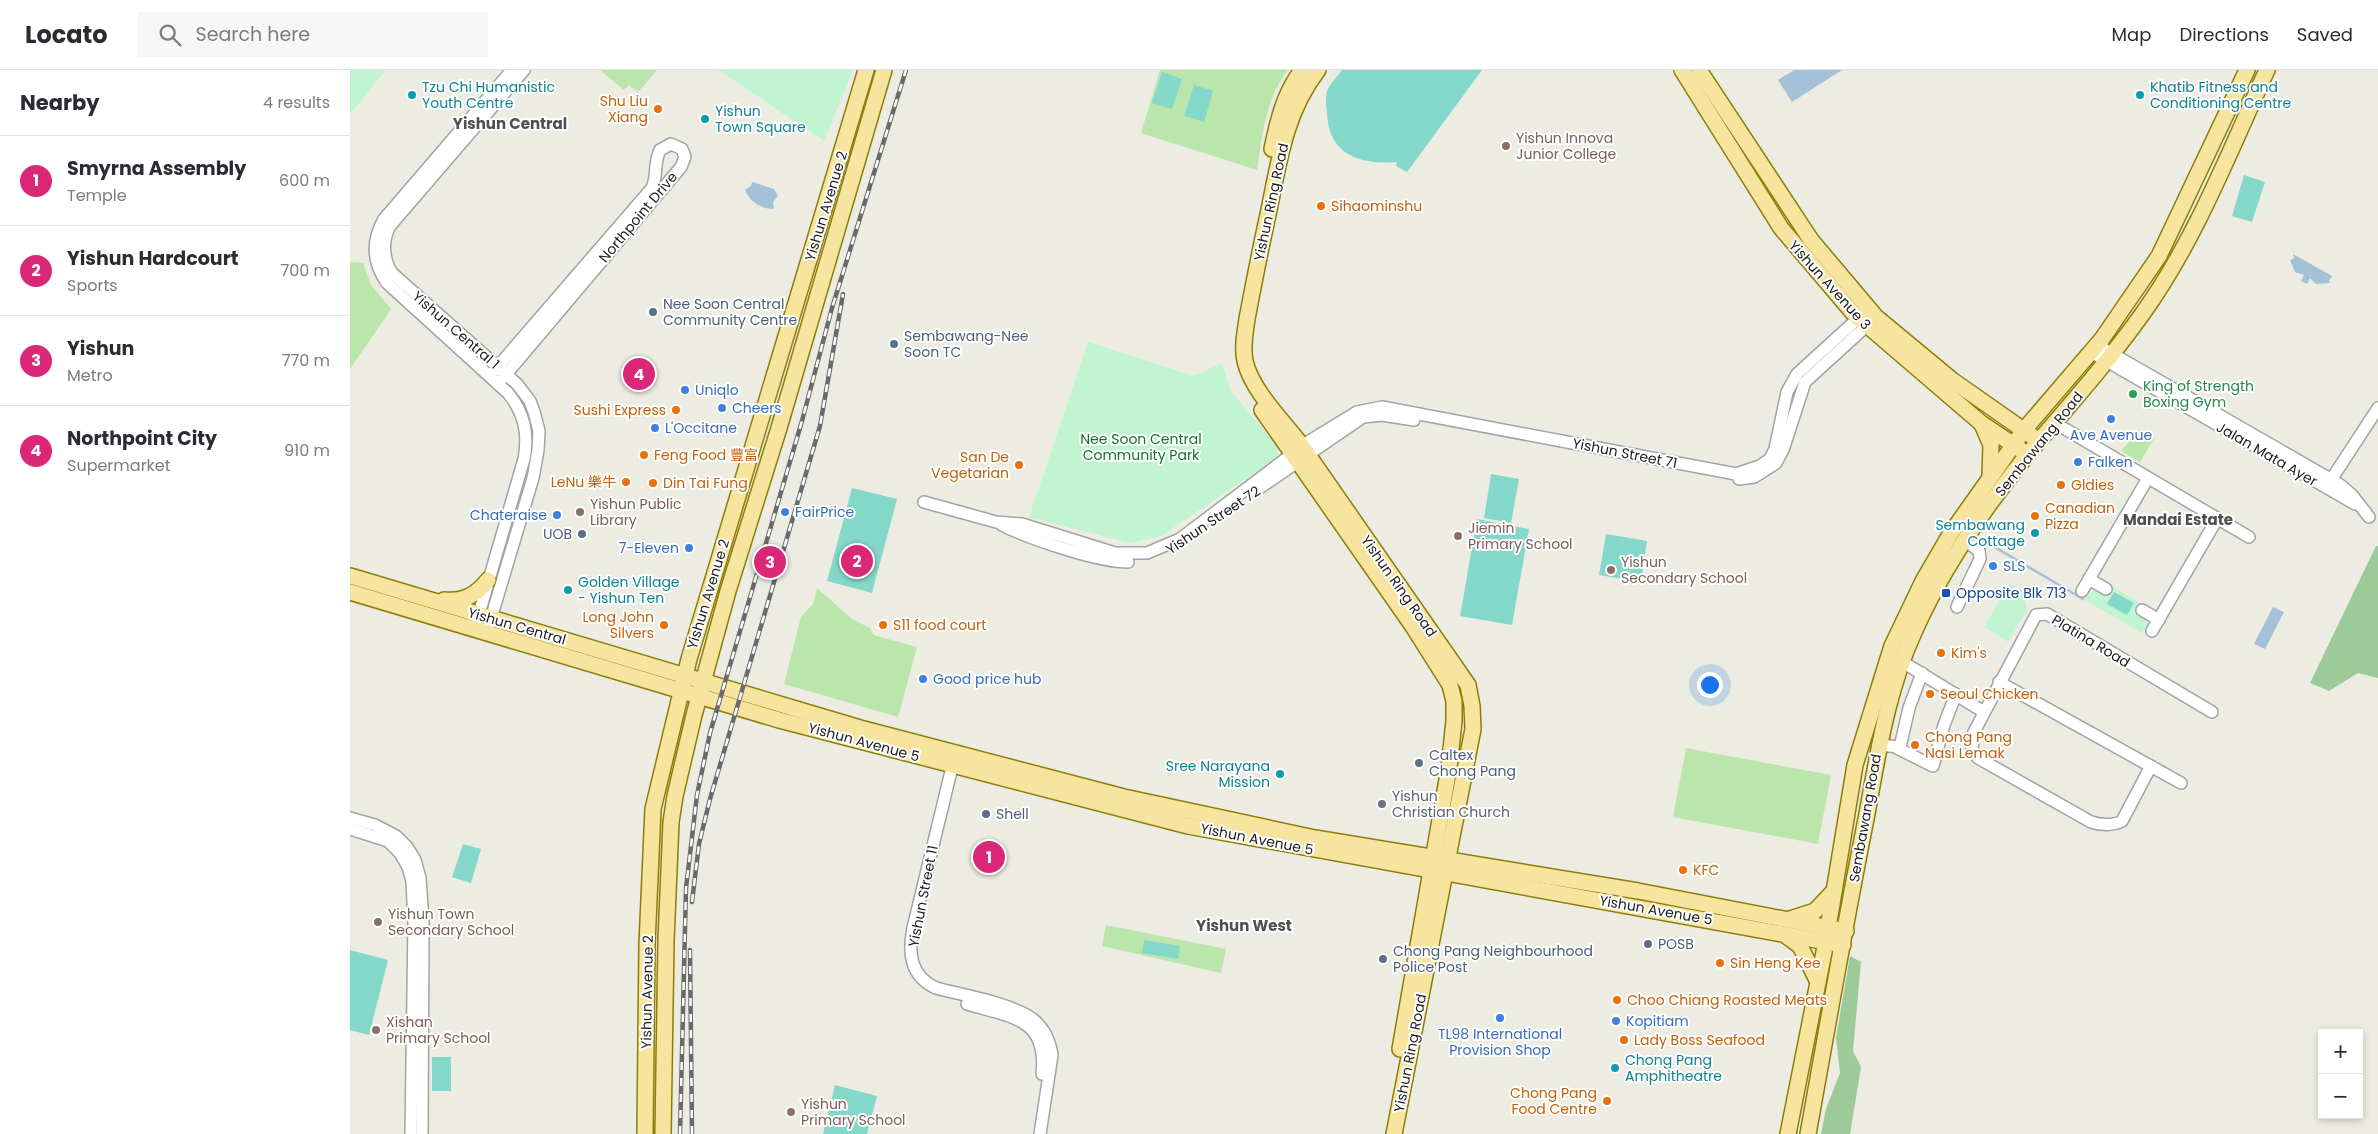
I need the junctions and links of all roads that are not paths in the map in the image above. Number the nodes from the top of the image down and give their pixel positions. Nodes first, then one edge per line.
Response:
1 (512, 70) edge
2 (524, 70) edge
3 (866, 70) edge
4 (884, 70) edge
5 (1302, 70) edge
6 (1318, 70) edge
7 (1682, 70) edge
8 (1700, 70) edge
9 (2247, 70) edge
10 (2267, 70) edge
11 (419, 185) junction
12 (1867, 317) junction
13 (2094, 349) junction
14 (2109, 359) junction
15 (502, 370) junction
16 (2130, 371) junction
17 (494, 379) junction
18 (1787, 392) junction
19 (1799, 395) junction
20 (2378, 408) edge
21 (2035, 417) junction
22 (2006, 418) junction
23 (1981, 423) junction
24 (2055, 423) junction
25 (2024, 430) junction
26 (2039, 441) junction
27 (2014, 445) junction
28 (1300, 454) junction
29 (2028, 455) junction
30 (1990, 477) junction
31 (2148, 478) junction
32 (2331, 480) junction
33 (924, 502) dead end
34 (2217, 519) junction
35 (2249, 537) dead end
36 (1966, 541) junction
37 (350, 576) edge
38 (2089, 579) junction
39 (488, 580) junction
40 (2106, 589) dead end
41 (2082, 590) dead end
42 (350, 592) edge
43 (418, 598) junction
44 (1957, 607) dead end
45 (2142, 610) dead end
46 (2159, 620) junction
47 (483, 623) junction
48 (2152, 631) dead end
49 (1901, 661) junction
50 (1922, 673) junction
51 (685, 676) junction
52 (703, 681) junction
53 (1999, 682) junction
54 (681, 691) junction
55 (1956, 694) junction
56 (698, 696) junction
57 (1984, 712) junction
58 (2212, 712) dead end
59 (1878, 744) junction
60 (1897, 748) junction
61 (951, 758) junction
62 (2151, 766) junction
63 (2181, 783) dead end
64 (350, 818) edge
65 (671, 822) junction
66 (350, 829) edge
67 (651, 848) junction
68 (1439, 865) junction
69 (1834, 891) junction
70 (1784, 927) junction
71 (1827, 935) junction
72 (1844, 938) junction
73 (1818, 982) junction
74 (411, 1134) edge
75 (422, 1134) edge
76 (645, 1134) edge
77 (663, 1134) edge
78 (1034, 1134) edge
79 (1040, 1134) edge
80 (1384, 1134) edge
81 (1394, 1134) edge
82 (1788, 1134) edge
83 (1808, 1134) edge

1 - 11 street, Yishun Central 1
2 - 11 street, Yishun Central 1
3 - 51 main road, Yishun Avenue 2
4 - 52 main road, Yishun Avenue 2
5 - 28 main road, Yishun Ring Road
6 - 28 main road, Yishun Ring Road
7 - 12 main road, Yishun Avenue 3
8 - 12 main road, Yishun Avenue 3
9 - 13 main road, Sembawang Road
10 - 14 main road, Sembawang Road
11 - 15 street, Yishun Central 1
11 - 17 street, Yishun Central 1
12 - 18 street, Yishun Street 71
12 - 19 street, Yishun Street 71
12 - 22 main road, Yishun Avenue 3
12 - 23 main road, Yishun Avenue 3
13 - 14 street, Jalan Mata Ayer
13 - 21 main road, Sembawang Road
14 - 16 street, Jalan Mata Ayer
14 - 24 main road, Sembawang Road
15 - 15 street, Northpoint Drive
15 - 17 street, Northpoint Drive
15 - 47 street, Yishun Central 1
16 - 32 street, Jalan Mata Ayer
16 - 32 street, Jalan Mata Ayer
17 - 39 street, Yishun Central 1
18 - 19 street
18 - 28 street, Yishun Street 71
19 - 28 street, Yishun Street 71
20 - 32 street, Jalan Mata Ayer
21 - 22 main road
21 - 25 main road, Sembawang Road
22 - 25 main road, Yishun Avenue 3
23 - 27 main road, Yishun Avenue 3
23 - 30 main road
24 - 26 main road, Sembawang Road
24 - 31 street
25 - 26 main road, Yishun Avenue 3
25 - 27 main road, Sembawang Road
26 - 29 main road, Sembawang Road
27 - 29 main road, Yishun Avenue 3
27 - 30 main road, Sembawang Road
28 - 33 street, Yishun Street 72
28 - 68 main road, Yishun Ring Road
29 - 36 main road, Sembawang Road
30 - 69 main road, Sembawang Road
31 - 34 street
31 - 38 street
34 - 35 street
34 - 46 street
36 - 44 street
36 - 49 main road, Sembawang Road
37 - 43 main road, Yishun Central
38 - 40 street
38 - 41 street
39 - 43 main road
39 - 47 street, Yishun Central 1
42 - 47 main road, Yishun Central
43 - 47 main road, Yishun Central
45 - 46 street
46 - 48 street
47 - 51 main road, Yishun Central
47 - 54 main road, Yishun Central
49 - 50 street
49 - 59 main road, Sembawang Road
50 - 55 street
50 - 60 street
51 - 52 main road, Yishun Avenue 5
51 - 54 main road, Yishun Avenue 2
52 - 56 main road, Yishun Avenue 2
52 - 61 main road, Yishun Avenue 5
53 - 57 street
53 - 58 street, Platina Road
53 - 62 street
54 - 56 main road, Yishun Avenue 5
54 - 67 main road, Yishun Avenue 2
55 - 57 street
55 - 60 street
56 - 61 main road, Yishun Avenue 5
56 - 65 main road, Yishun Avenue 2
57 - 62 street
59 - 60 street
59 - 72 main road, Sembawang Road
61 - 68 main road, Yishun Avenue 5
61 - 78 street, Yishun Street 11
61 - 79 street, Yishun Street 11
62 - 63 street
64 - 75 street
65 - 67 main road
65 - 77 main road, Yishun Avenue 2
66 - 74 street
67 - 76 main road, Yishun Avenue 2
68 - 70 main road, Yishun Avenue 5
68 - 80 main road, Yishun Ring Road
68 - 81 main road, Yishun Ring Road
69 - 70 main road
69 - 71 main road, Sembawang Road
70 - 71 main road, Yishun Avenue 5
70 - 73 main road
71 - 72 main road, Yishun Avenue 5
71 - 73 main road, Sembawang Road
72 - 83 main road, Sembawang Road
73 - 82 main road, Sembawang Road

